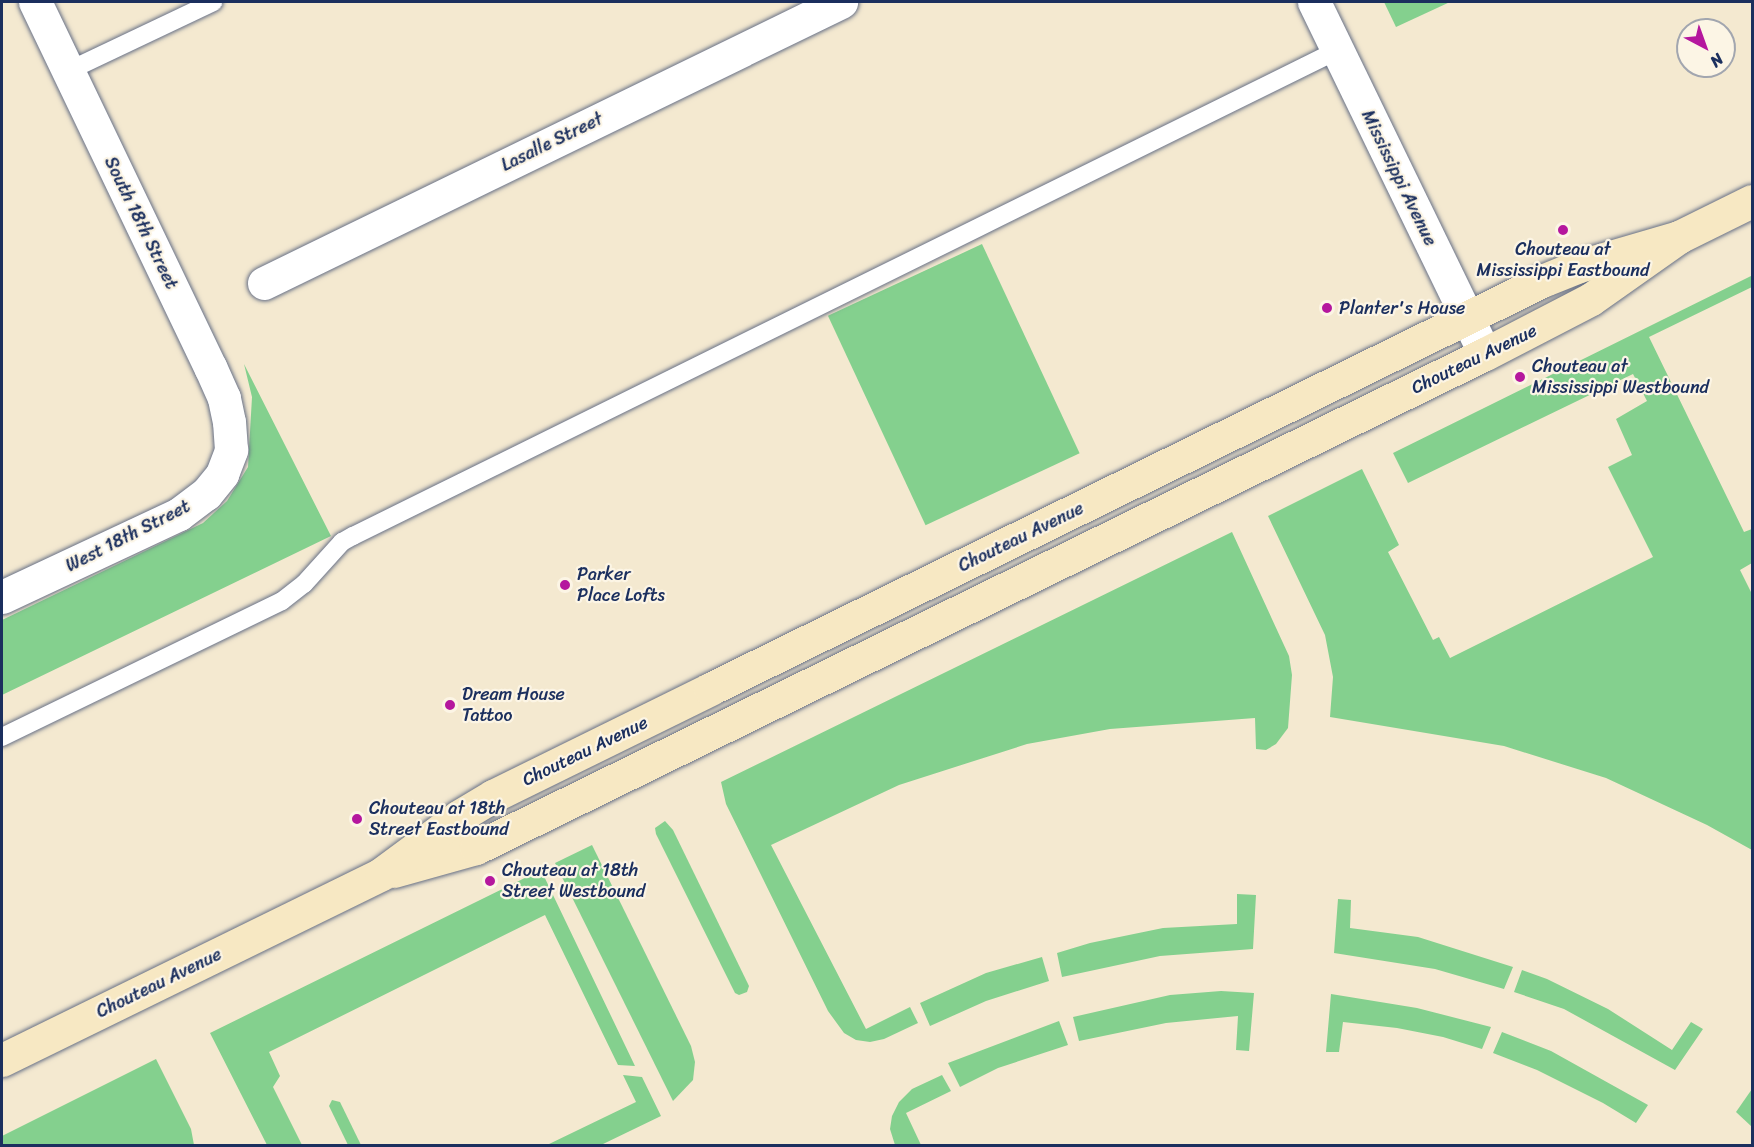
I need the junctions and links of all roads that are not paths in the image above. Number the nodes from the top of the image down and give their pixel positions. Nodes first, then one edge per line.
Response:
1 (35, 2) edge
2 (213, 2) edge
3 (841, 2) edge
4 (1314, 2) edge
5 (1338, 50) junction
6 (68, 71) junction
7 (1752, 201) edge
8 (1679, 237) junction
9 (264, 283) dead end
10 (1467, 318) junction
11 (1485, 354) junction
12 (231, 450) joint
13 (3, 594) edge
14 (2, 737) edge
15 (381, 874) junction
16 (2, 1060) edge

1 - 6 street, South 18th Street
2 - 6 lane
3 - 9 street, Lasalle Street
4 - 5 street, Mississippi Avenue
5 - 10 street, Mississippi Avenue
5 - 14 lane
6 - 12 street, South 18th Street
7 - 8 main road, Chouteau Avenue
8 - 10 main road, Chouteau Avenue
8 - 11 main road, Chouteau Avenue
10 - 11 street, Mississippi Avenue
10 - 15 main road, Chouteau Avenue
11 - 15 main road, Chouteau Avenue
12 - 13 street, West 18th Street
15 - 16 main road, Chouteau Avenue

